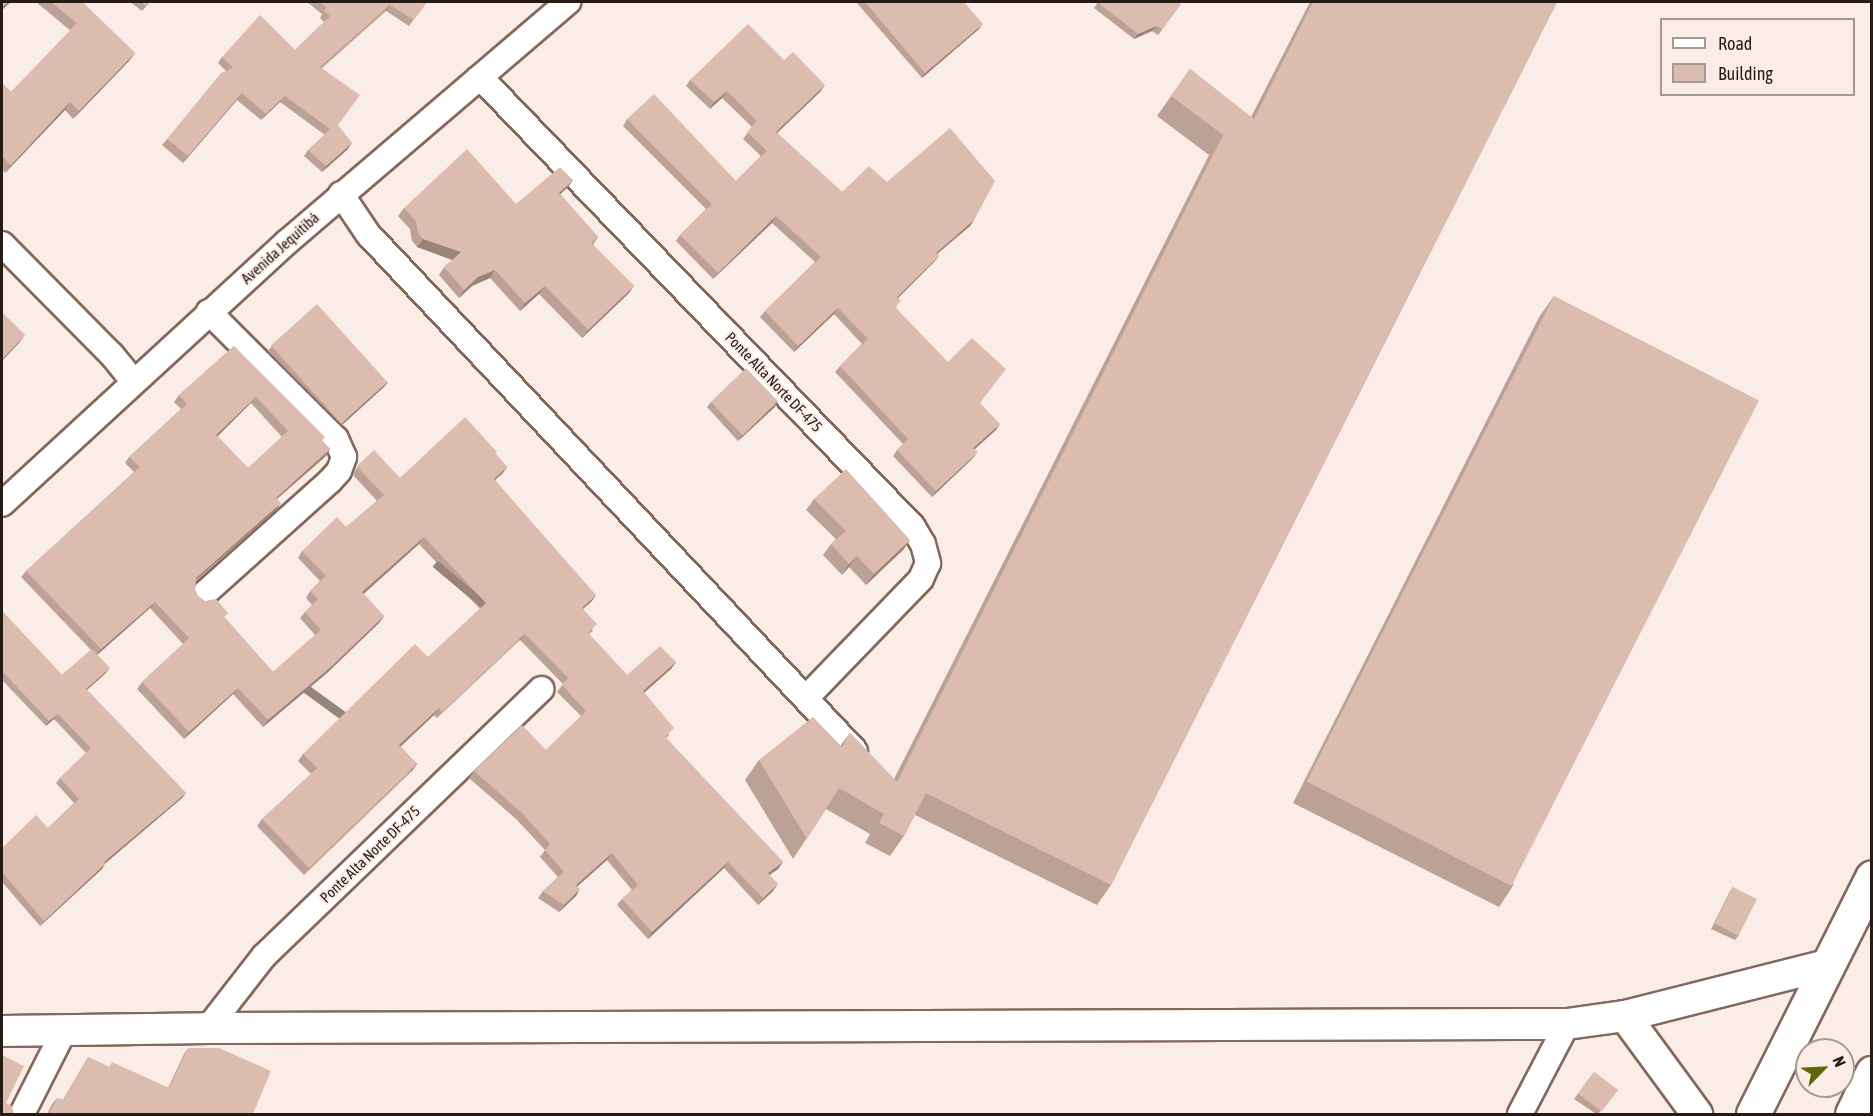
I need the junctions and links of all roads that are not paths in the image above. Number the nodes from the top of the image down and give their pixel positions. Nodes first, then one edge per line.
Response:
1 (568, 2) edge
2 (480, 77) junction
3 (341, 194) junction
4 (2, 244) edge
5 (209, 312) junction
6 (134, 381) junction
7 (2, 504) edge
8 (204, 594) dead end
9 (541, 689) dead end
10 (806, 698) junction
11 (855, 751) edge
12 (1872, 878) edge
13 (1827, 965) junction
14 (1625, 1016) junction
15 (1567, 1024) junction
16 (208, 1028) junction
17 (2, 1031) edge
18 (64, 1031) junction
19 (1872, 1073) edge
20 (22, 1114) edge
21 (1520, 1114) edge
22 (1697, 1114) edge
23 (1753, 1114) edge
24 (1852, 1114) edge

1 - 2 street, Avenida Jequitibá
2 - 3 street, Avenida Jequitibá
2 - 10 street, Ponte Alta Norte DF-475
3 - 5 street, Avenida Jequitibá
3 - 10 street
4 - 6 street
5 - 6 street, Avenida Jequitibá
5 - 8 street
6 - 7 street, Avenida Jequitibá
9 - 16 street, Ponte Alta Norte DF-475
10 - 11 street
12 - 13 highway
13 - 14 street
13 - 23 highway
14 - 15 street
14 - 22 street
15 - 16 street
15 - 21 street
16 - 18 street
17 - 18 street
18 - 20 street
19 - 24 highway

